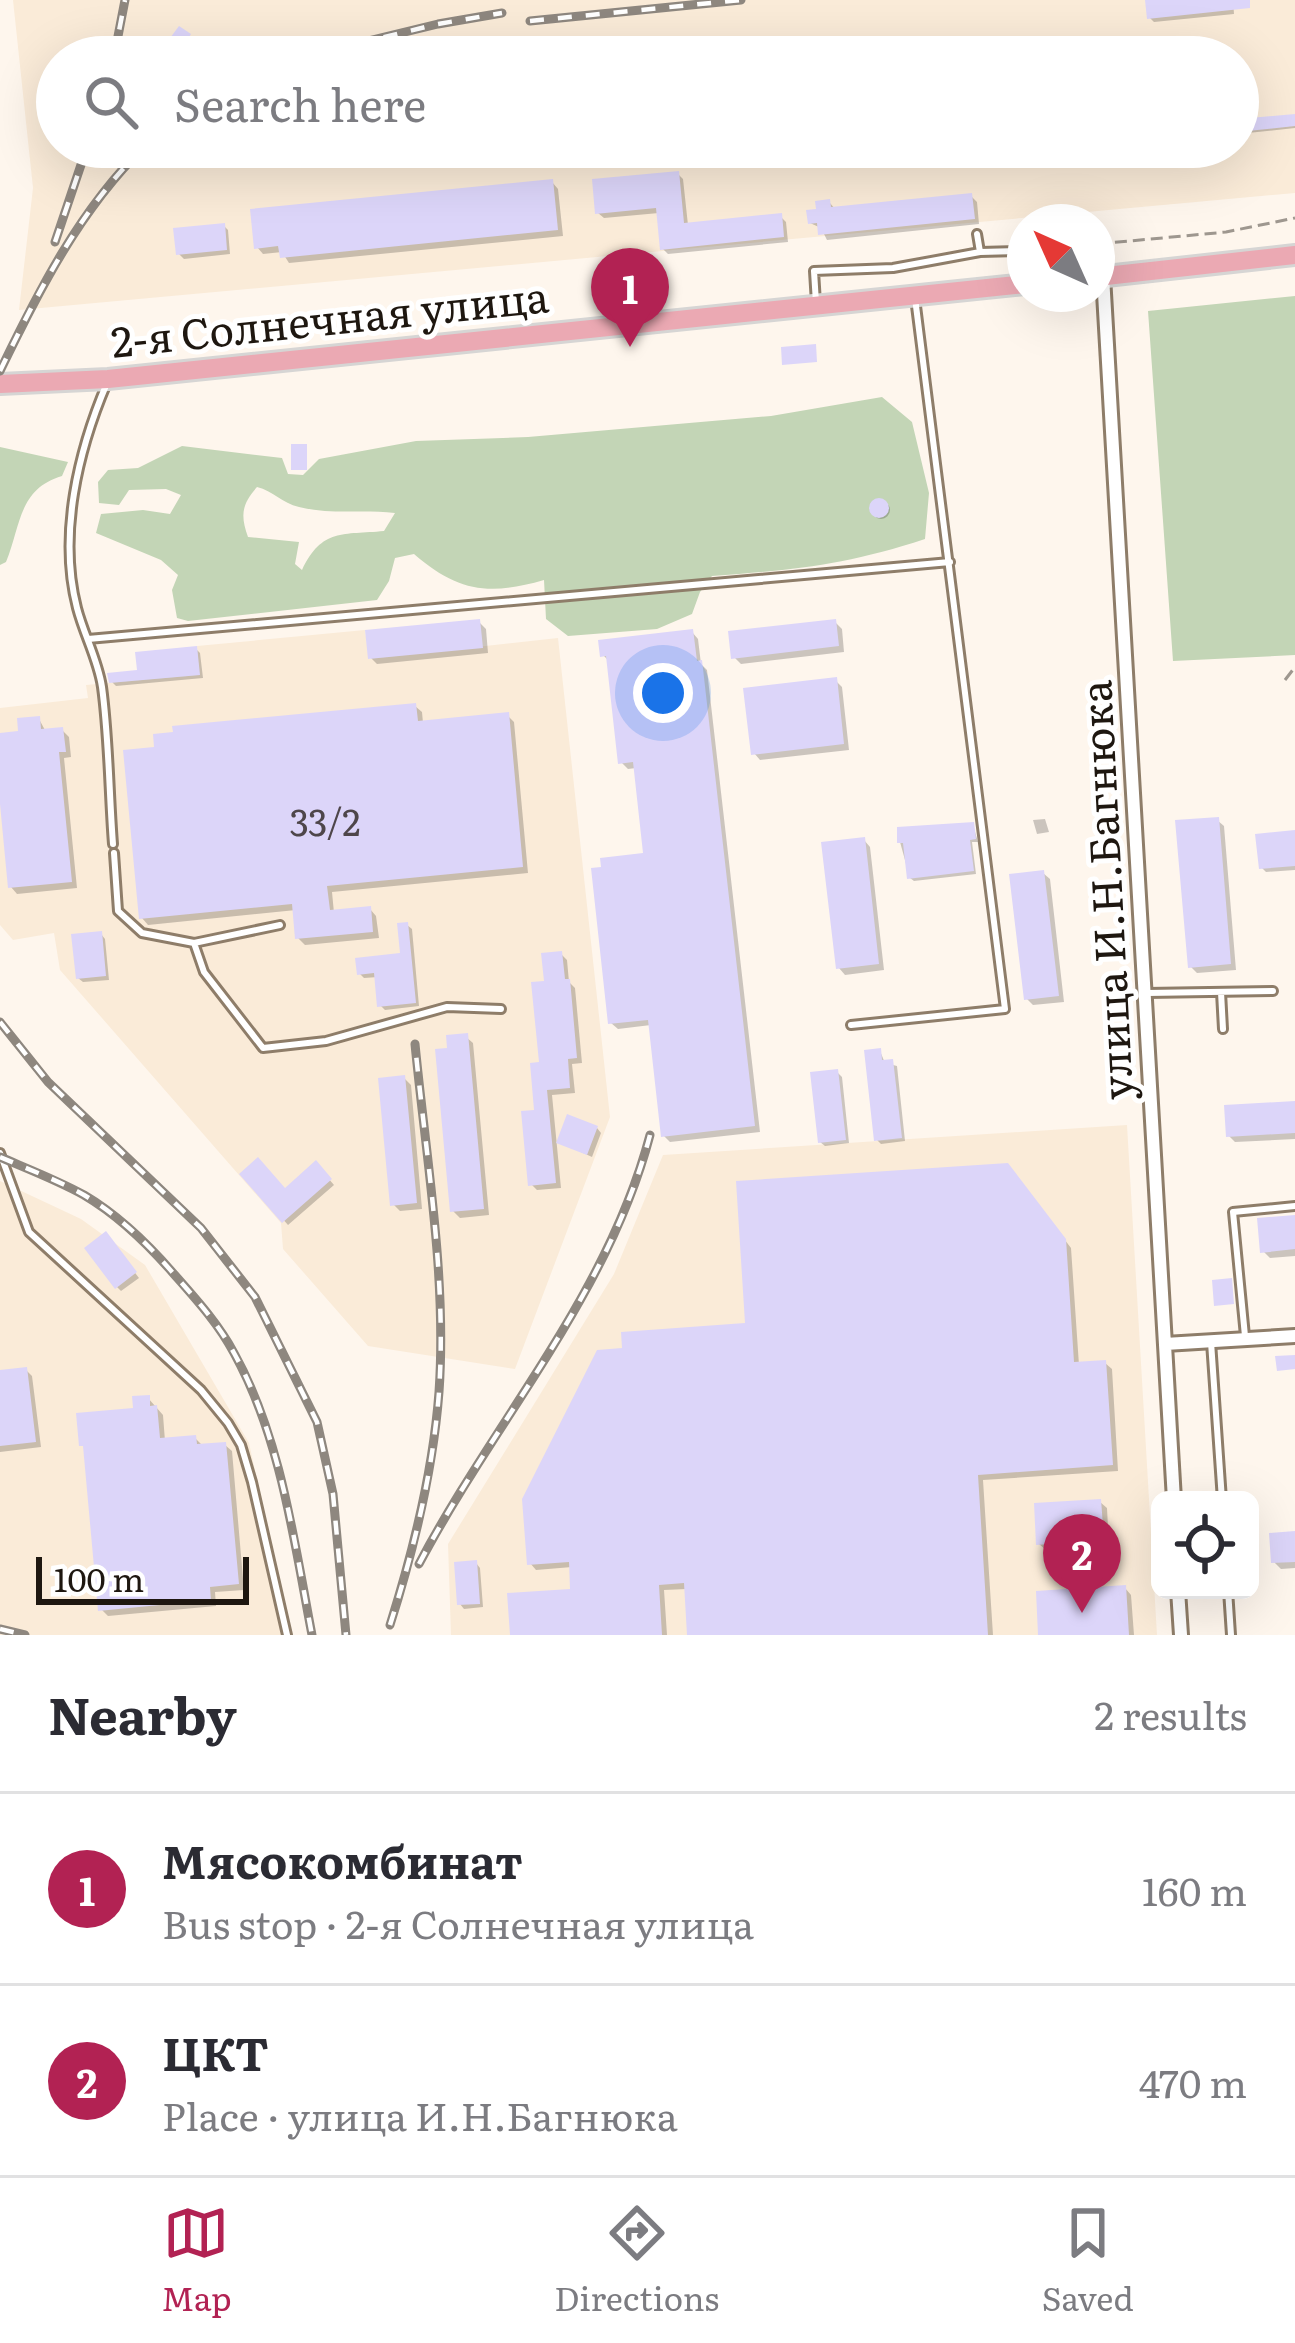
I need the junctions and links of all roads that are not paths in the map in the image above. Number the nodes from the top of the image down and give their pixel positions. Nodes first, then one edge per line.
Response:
1 (977, 234) dead end
2 (1007, 251) edge
3 (980, 252) junction
4 (1295, 255) edge
5 (1115, 275) edge
6 (1007, 286) edge
7 (914, 294) junction
8 (816, 307) junction
9 (1102, 312) edge
10 (108, 379) junction
11 (0, 384) edge
12 (950, 562) junction
13 (88, 639) junction
14 (280, 926) dead end
15 (194, 943) junction
16 (1274, 991) dead end
17 (1221, 992) junction
18 (1147, 993) junction
19 (501, 1009) dead end
20 (850, 1025) dead end
21 (1223, 1029) dead end
22 (0, 1153) edge
23 (1295, 1206) edge
24 (1295, 1336) edge
25 (1245, 1340) junction
26 (1211, 1342) junction
27 (1166, 1344) junction
28 (1174, 1491) edge
29 (1221, 1491) edge
30 (1179, 1599) edge
31 (1229, 1599) edge
32 (287, 1635) edge
33 (1181, 1635) edge
34 (1231, 1635) edge

1 - 3 lane
2 - 3 lane
3 - 8 lane
4 - 5 main road
6 - 7 main road, 2-я Солнечная улица
7 - 8 main road, 2-я Солнечная улица
7 - 12 lane
8 - 10 main road, 2-я Солнечная улица
9 - 18 street, улица И.Н.Багнюка
10 - 11 main road, 2-я Солнечная улица
10 - 13 lane
12 - 13 lane
12 - 20 lane
13 - 15 lane
14 - 15 lane
15 - 19 lane
16 - 17 lane
17 - 18 lane
17 - 21 lane
18 - 27 street, улица И.Н.Багнюка
22 - 32 lane
23 - 25 lane
24 - 25 street
25 - 26 street
26 - 27 street
26 - 29 lane
27 - 28 street, улица И.Н.Багнюка
30 - 33 street
31 - 34 lane

